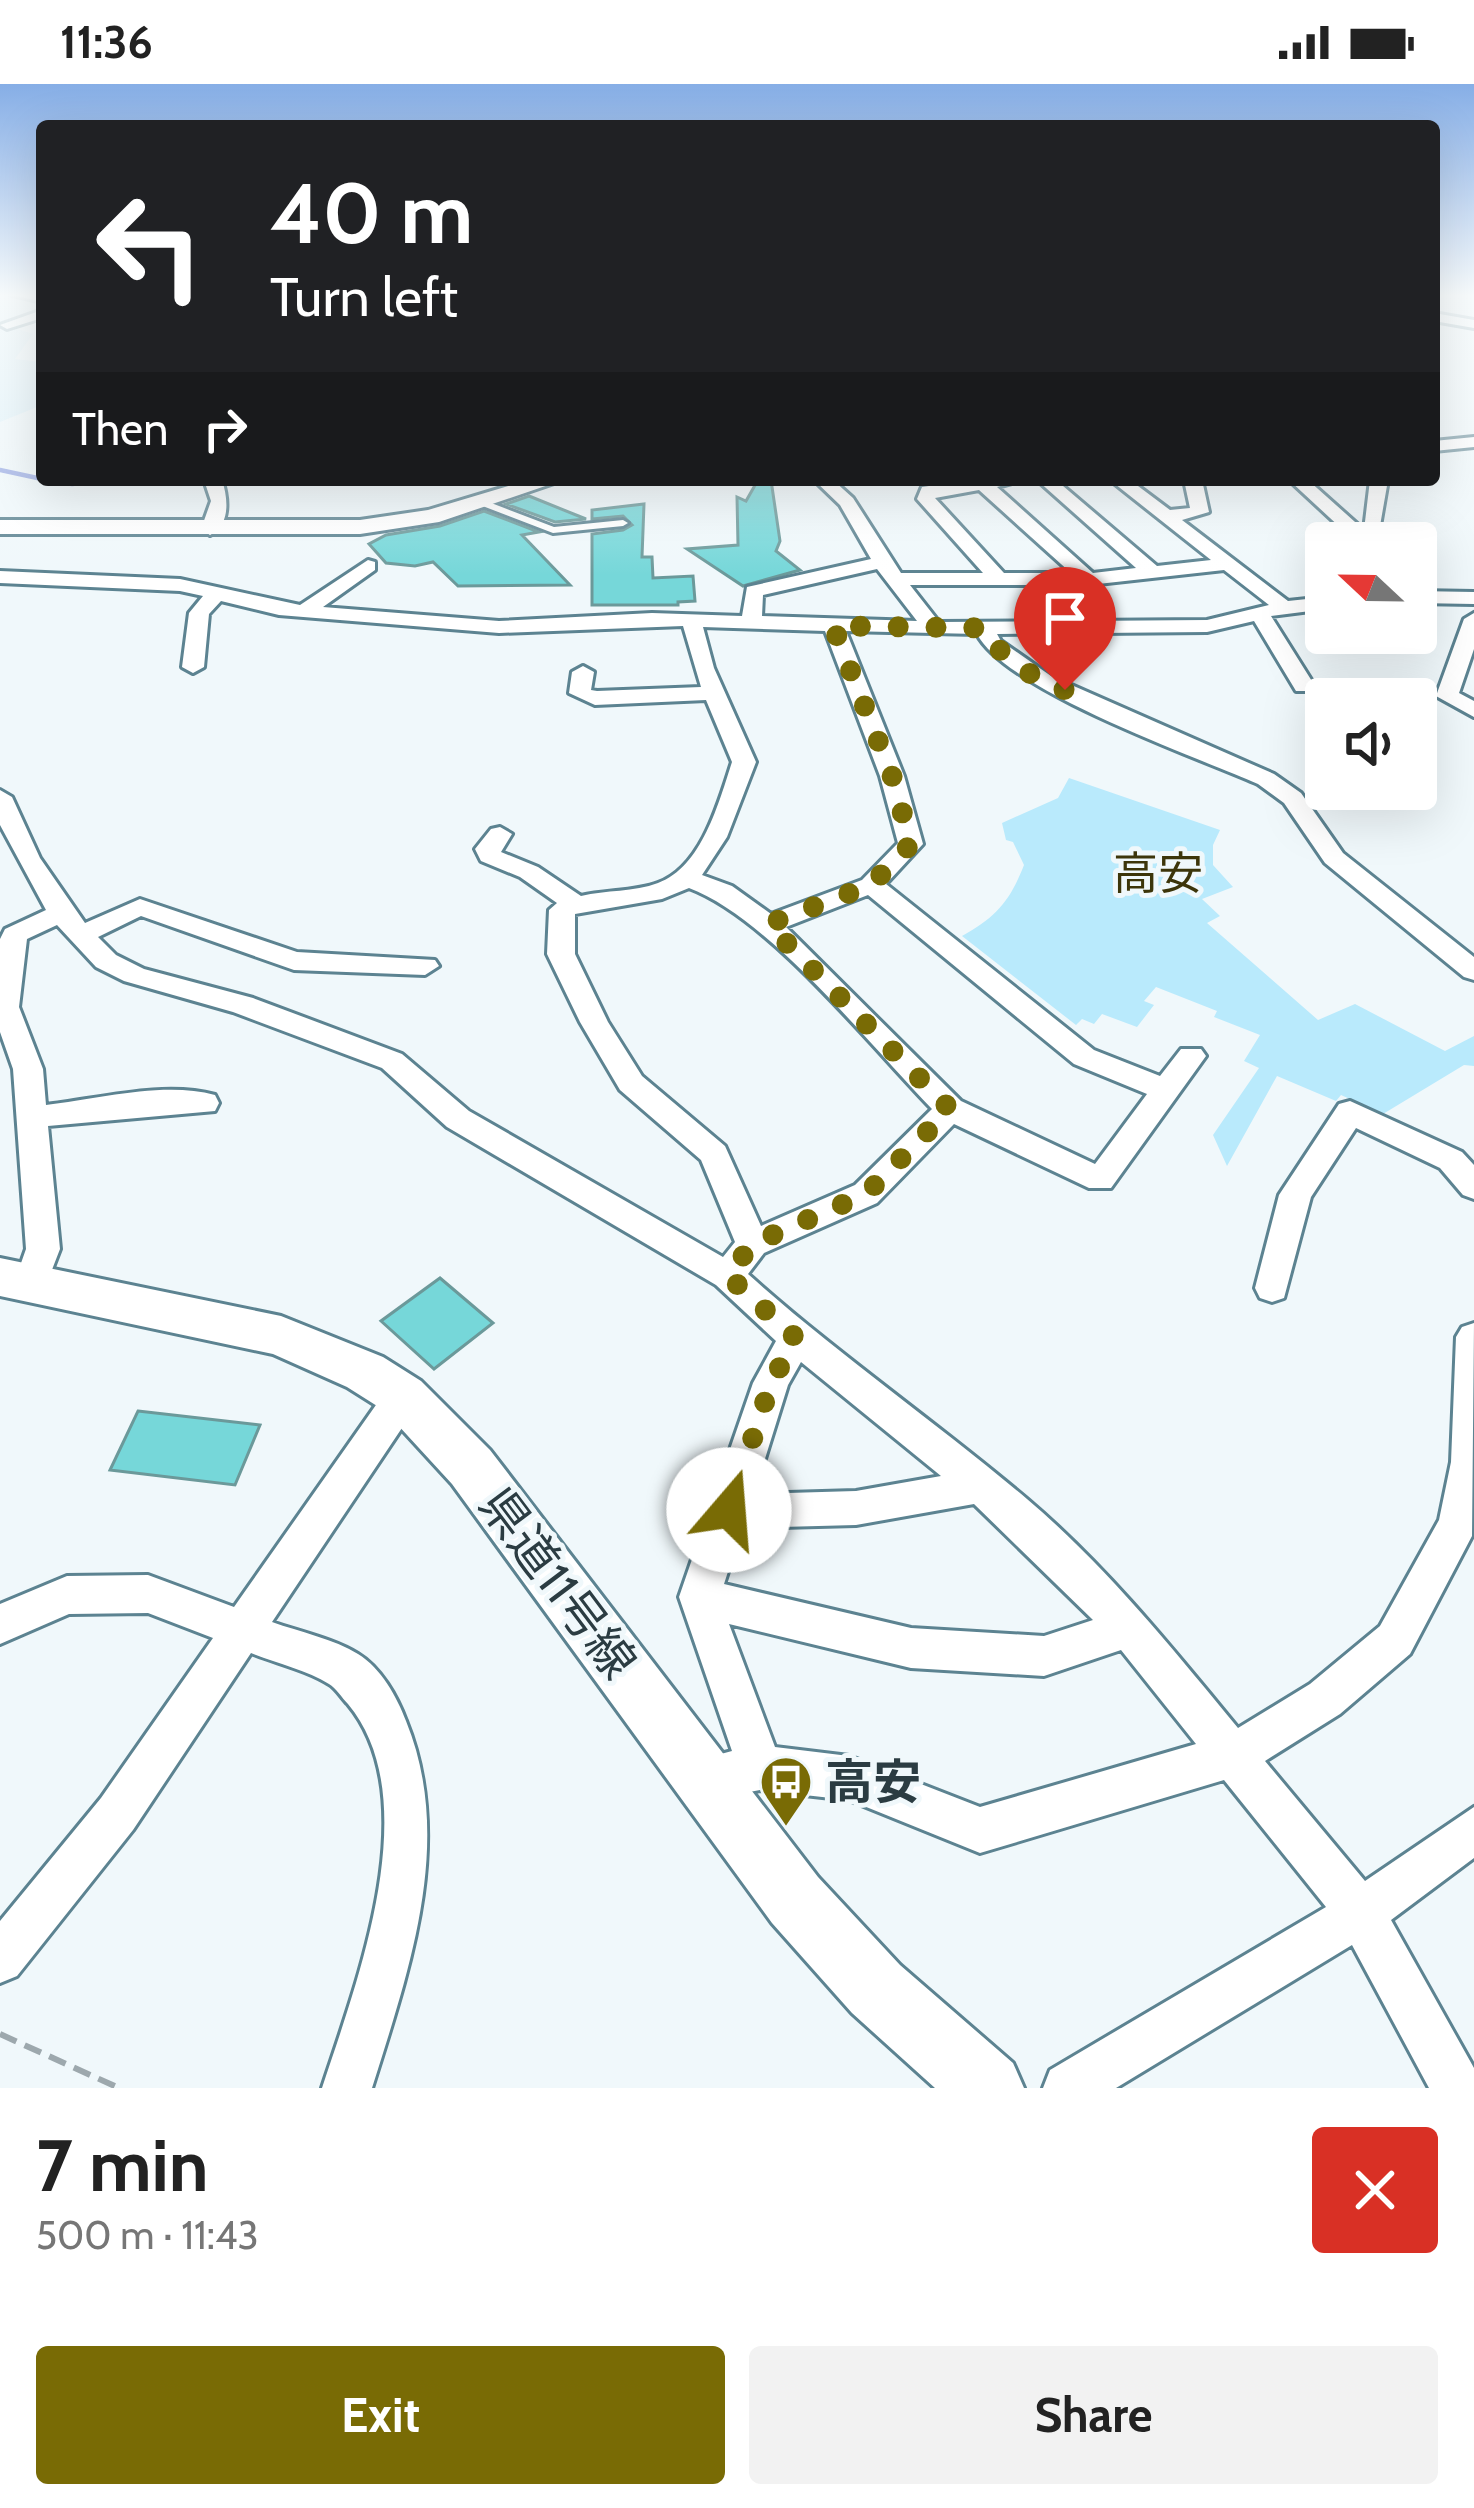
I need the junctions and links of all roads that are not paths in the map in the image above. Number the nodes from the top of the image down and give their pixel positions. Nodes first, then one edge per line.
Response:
1 (1474, 442) edge
2 (1440, 445) edge
3 (215, 486) edge
4 (534, 486) edge
5 (830, 486) edge
6 (957, 486) edge
7 (985, 486) edge
8 (1053, 486) edge
9 (1127, 486) edge
10 (1194, 486) edge
11 (1305, 486) edge
12 (1378, 486) edge
13 (483, 503) junction
14 (1167, 516) junction
15 (1346, 522) edge
16 (1374, 522) edge
17 (623, 523) dead end
18 (0, 526) edge
19 (210, 529) junction
20 (882, 562) junction
21 (1231, 564) junction
22 (368, 566) dead end
23 (1152, 572) junction
24 (0, 577) edge
25 (900, 579) junction
26 (998, 579) junction
27 (1089, 579) junction
28 (216, 594) junction
29 (1437, 597) edge
30 (1474, 598) edge
31 (1305, 605) edge
32 (1283, 607) junction
33 (304, 611) junction
34 (1258, 613) junction
35 (691, 619) junction
36 (1474, 619) edge
37 (751, 622) junction
38 (833, 626) junction
39 (933, 628) junction
40 (984, 628) junction
41 (193, 667) dead end
42 (583, 672) dead end
43 (1304, 686) dead end
44 (716, 693) junction
45 (1474, 710) edge
46 (0, 797) edge
47 (500, 834) dead end
48 (12, 854) edge
49 (688, 879) junction
50 (871, 885) junction
51 (576, 904) junction
52 (69, 924) junction
53 (768, 924) junction
54 (424, 966) dead end
55 (1474, 971) edge
56 (1191, 1056) dead end
57 (1166, 1090) junction
58 (204, 1103) dead end
59 (950, 1109) junction
60 (34, 1117) junction
61 (1462, 1157) edge
62 (1474, 1187) edge
63 (752, 1244) junction
64 (728, 1276) junction
65 (16, 1280) edge
66 (1272, 1288) dead end
67 (1474, 1337) edge
68 (796, 1338) junction
69 (403, 1396) junction
70 (981, 1484) junction
71 (729, 1510) junction
72 (699, 1597) junction
73 (0, 1624) edge
74 (1130, 1628) junction
75 (244, 1629) junction
76 (1236, 1754) junction
77 (734, 1773) junction
78 (1474, 1830) edge
79 (1361, 1913) junction
80 (0, 1959) edge
81 (347, 2088) edge
82 (988, 2088) edge
83 (1068, 2088) edge
84 (1457, 2088) edge

1 - 2 street
3 - 19 street
4 - 13 street
5 - 20 street
6 - 26 street
7 - 27 street
8 - 23 street
9 - 14 street
10 - 14 street
11 - 15 street
12 - 16 street
13 - 17 lane
13 - 19 street
14 - 21 street
18 - 19 street
20 - 25 street
20 - 37 street
21 - 23 street
21 - 32 street
22 - 33 street
23 - 27 street
24 - 28 street
25 - 26 street
25 - 39 street
26 - 27 street
28 - 33 street
28 - 41 street
29 - 30 street
31 - 32 street
32 - 34 street
33 - 35 street
34 - 40 street
34 - 43 street
35 - 37 street
35 - 44 street
36 - 45 street
37 - 38 street
38 - 39 street
38 - 50 street
39 - 40 street
40 - 55 street
42 - 44 street
44 - 49 street
46 - 48 street
47 - 51 street
48 - 52 street
49 - 51 street
49 - 53 street
50 - 53 street
50 - 57 street
51 - 63 street
52 - 54 street
52 - 60 street
52 - 64 street
53 - 59 street
56 - 57 street
57 - 59 street
58 - 60 street
59 - 63 street
60 - 65 street
61 - 62 street
61 - 66 street
63 - 64 street
64 - 68 street
65 - 69 main road, 県道11号線
67 - 76 street
68 - 70 street
68 - 71 street
69 - 75 street
69 - 77 main road, 県道11号線
70 - 71 street
70 - 74 street
71 - 72 street
72 - 74 street
72 - 77 street
73 - 75 street
74 - 76 street
75 - 80 street
75 - 81 street
76 - 77 street
76 - 79 street
77 - 82 main road, 県道11号線
78 - 79 street
79 - 83 street
79 - 84 street

